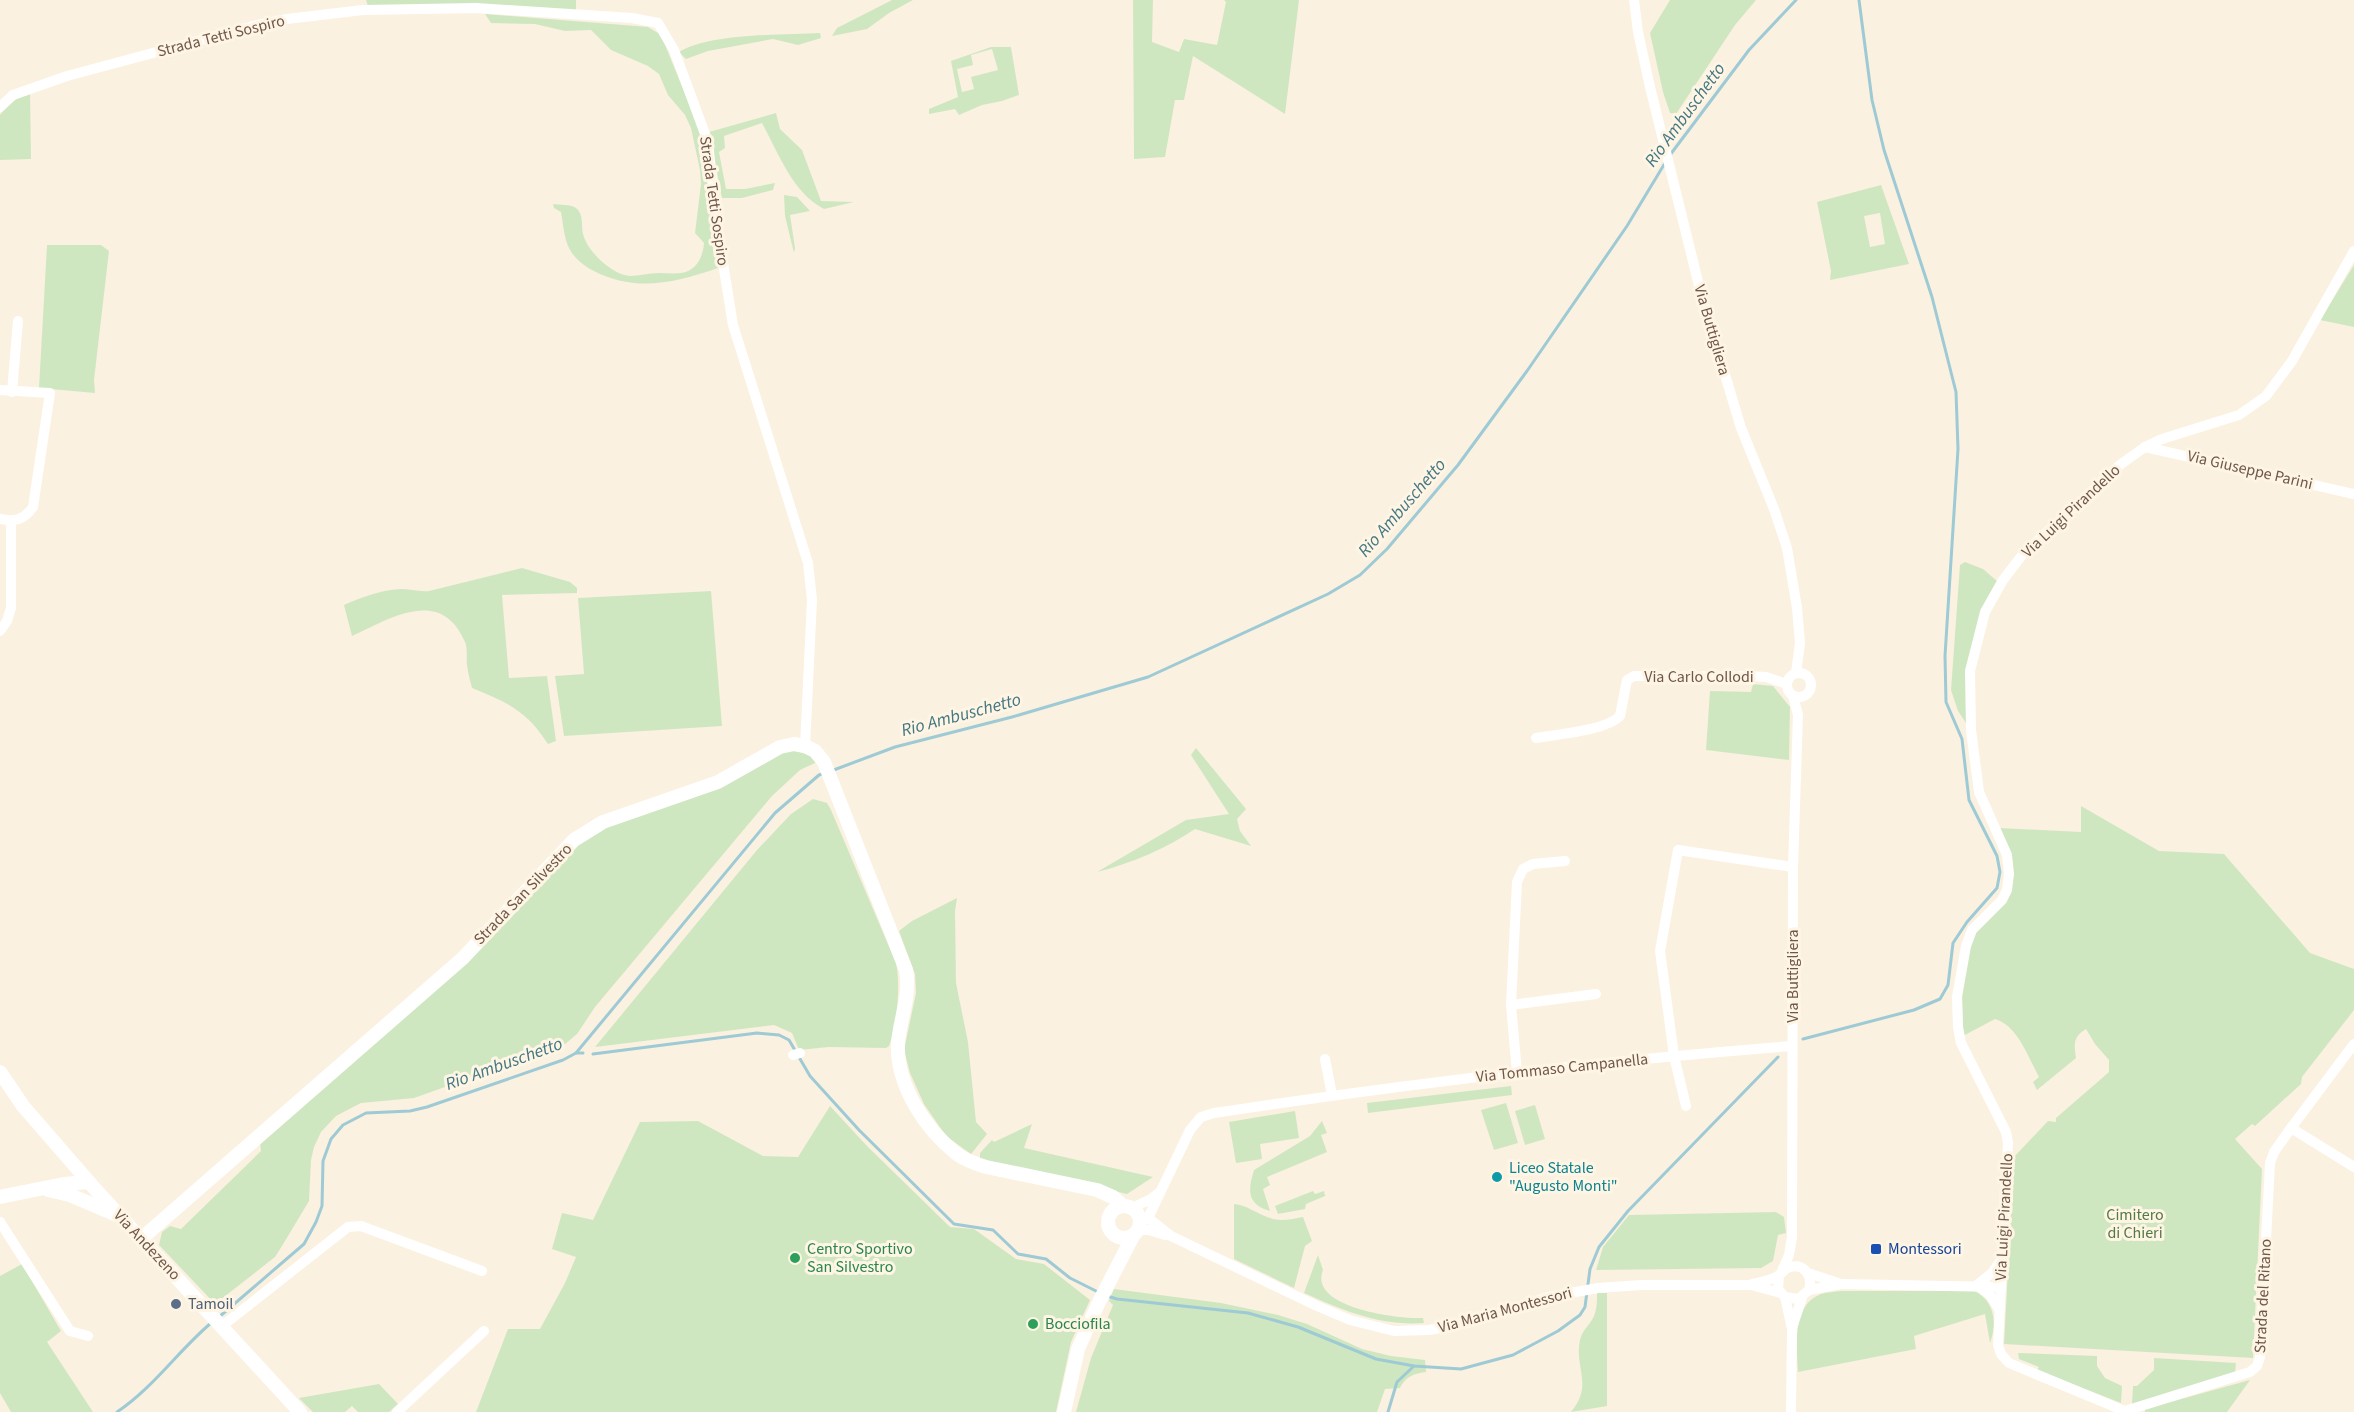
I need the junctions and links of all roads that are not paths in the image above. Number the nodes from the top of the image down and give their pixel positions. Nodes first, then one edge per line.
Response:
1 (1634, 0) edge
2 (363, 5) edge
3 (0, 107) edge
4 (2354, 250) edge
5 (18, 321) dead end
6 (0, 390) edge
7 (12, 392) junction
8 (2145, 447) junction
9 (2354, 494) edge
10 (6, 520) edge
11 (0, 631) edge
12 (1800, 674) junction
13 (1787, 684) junction
14 (1799, 696) junction
15 (1536, 738) dead end
16 (805, 746) junction
17 (1565, 861) dead end
18 (1793, 867) junction
19 (1596, 994) dead end
20 (1511, 1005) junction
21 (2354, 1044) edge
22 (1792, 1046) junction
23 (1674, 1056) junction
24 (1325, 1059) dead end
25 (0, 1071) edge
26 (1517, 1072) junction
27 (1332, 1095) junction
28 (1686, 1106) dead end
29 (2291, 1128) junction
30 (67, 1157) junction
31 (2354, 1167) edge
32 (92, 1185) junction
33 (1083, 1188) junction
34 (67, 1190) junction
35 (1161, 1191) junction
36 (0, 1197) edge
37 (120, 1216) junction
38 (1108, 1220) junction
39 (1136, 1220) junction
40 (0, 1222) edge
41 (1113, 1234) junction
42 (1792, 1237) junction
43 (141, 1239) junction
44 (2002, 1257) junction
45 (1805, 1270) junction
46 (482, 1271) dead end
47 (1781, 1273) junction
48 (1113, 1274) junction
49 (1841, 1284) junction
50 (1751, 1285) junction
51 (1977, 1285) junction
52 (2000, 1287) junction
53 (1806, 1294) junction
54 (1783, 1295) junction
55 (2000, 1309) junction
56 (222, 1326) junction
57 (1792, 1329) junction
58 (484, 1331) dead end
59 (88, 1336) dead end
60 (2125, 1411) edge
61 (300, 1412) edge
62 (397, 1412) edge
63 (1064, 1412) edge
64 (1791, 1412) edge

1 - 12 street, Via Buttigliera
2 - 3 street, Strada Tetti Sospiro
2 - 16 street, Strada Tetti Sospiro
4 - 8 street, Via Luigi Pirandello
5 - 7 street
6 - 7 street
7 - 10 street
8 - 9 street, Via Giuseppe Parini
8 - 44 street, Via Luigi Pirandello
10 - 11 street
12 - 13 street
12 - 14 street
13 - 14 street
13 - 15 street, Via Carlo Collodi
14 - 18 street, Via Buttigliera
16 - 33 street
16 - 43 street, Strada San Silvestro
17 - 20 street
18 - 22 street, Via Buttigliera
18 - 23 street
19 - 20 street
20 - 26 street
21 - 29 street, Strada del Ritano
22 - 23 street, Via Tommaso Campanella
22 - 42 street, Via Buttigliera
23 - 26 street, Via Tommaso Campanella
23 - 28 street
24 - 27 street
25 - 30 street, Via Andezeno
26 - 27 street, Via Tommaso Campanella
27 - 35 street, Via Tommaso Campanella
29 - 31 street
29 - 60 street, Strada del Ritano
30 - 32 street, Via Andezeno
30 - 34 street
32 - 34 street
32 - 37 street, Via Andezeno
33 - 38 street
33 - 39 street
34 - 36 street
34 - 37 street
35 - 39 street, Via Tommaso Campanella
35 - 39 street
37 - 43 street, Via Andezeno
38 - 39 street
38 - 41 street
39 - 41 street
39 - 48 street
39 - 50 street, Via Maria Montessori
40 - 59 street
41 - 48 street
42 - 45 street, Via Buttigliera
42 - 47 street, Via Buttigliera
43 - 56 street, Via Andezeno
44 - 51 street
44 - 52 street, Via Luigi Pirandello
45 - 47 street
45 - 49 street
45 - 53 street
46 - 56 street
47 - 50 street, Via Maria Montessori
47 - 54 street
48 - 63 street
49 - 51 street
49 - 53 street
50 - 54 street, Via Maria Montessori
51 - 52 street
51 - 55 street
52 - 55 street, Via Luigi Pirandello
53 - 54 street
53 - 57 street
54 - 57 street
55 - 60 street, Via Luigi Pirandello
56 - 61 street, Via Andezeno
57 - 64 street
58 - 62 street

